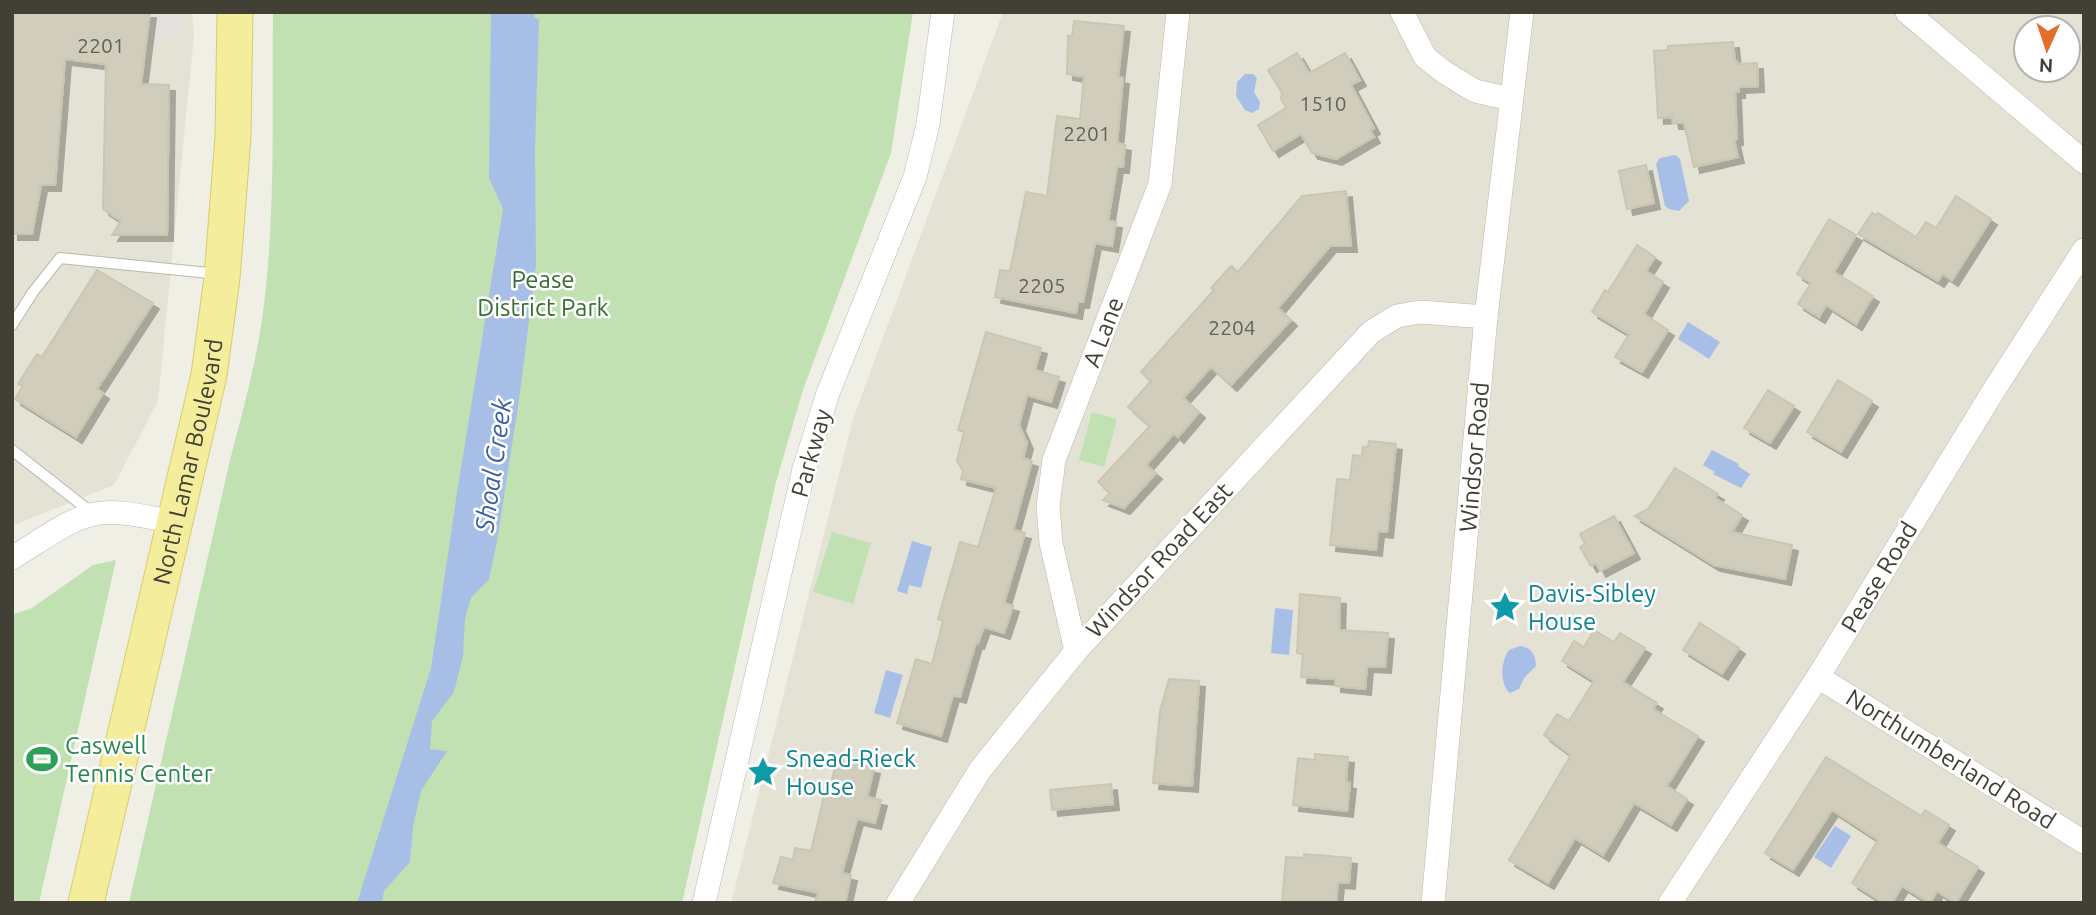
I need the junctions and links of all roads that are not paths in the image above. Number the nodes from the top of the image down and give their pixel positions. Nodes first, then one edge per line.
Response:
1 (235, 12) edge
2 (943, 12) edge
3 (1178, 12) edge
4 (1402, 12) edge
5 (1522, 12) edge
6 (1907, 12) edge
7 (1511, 99) junction
8 (2084, 162) edge
9 (2084, 250) edge
10 (222, 275) junction
11 (1486, 317) junction
12 (12, 325) edge
13 (12, 450) edge
14 (94, 514) junction
15 (176, 522) junction
16 (12, 558) edge
17 (1076, 651) junction
18 (1818, 677) junction
19 (2084, 842) edge
20 (86, 903) edge
21 (704, 903) edge
22 (898, 903) edge
23 (1433, 903) edge
24 (1671, 903) edge

1 - 10 main road, North Lamar Boulevard
2 - 21 street, Parkway
3 - 17 street, A Lane
4 - 7 street
5 - 7 street, Windsor Road
6 - 8 street
7 - 11 street, Windsor Road
9 - 18 street, Pease Road
10 - 12 lane
10 - 15 main road, North Lamar Boulevard
11 - 17 street, Windsor Road East
11 - 23 street, Windsor Road
13 - 14 lane
14 - 15 street
14 - 16 street
15 - 20 main road, North Lamar Boulevard
17 - 22 street, Windsor Road East
18 - 19 street, Northumberland Road
18 - 24 street, Pease Road

